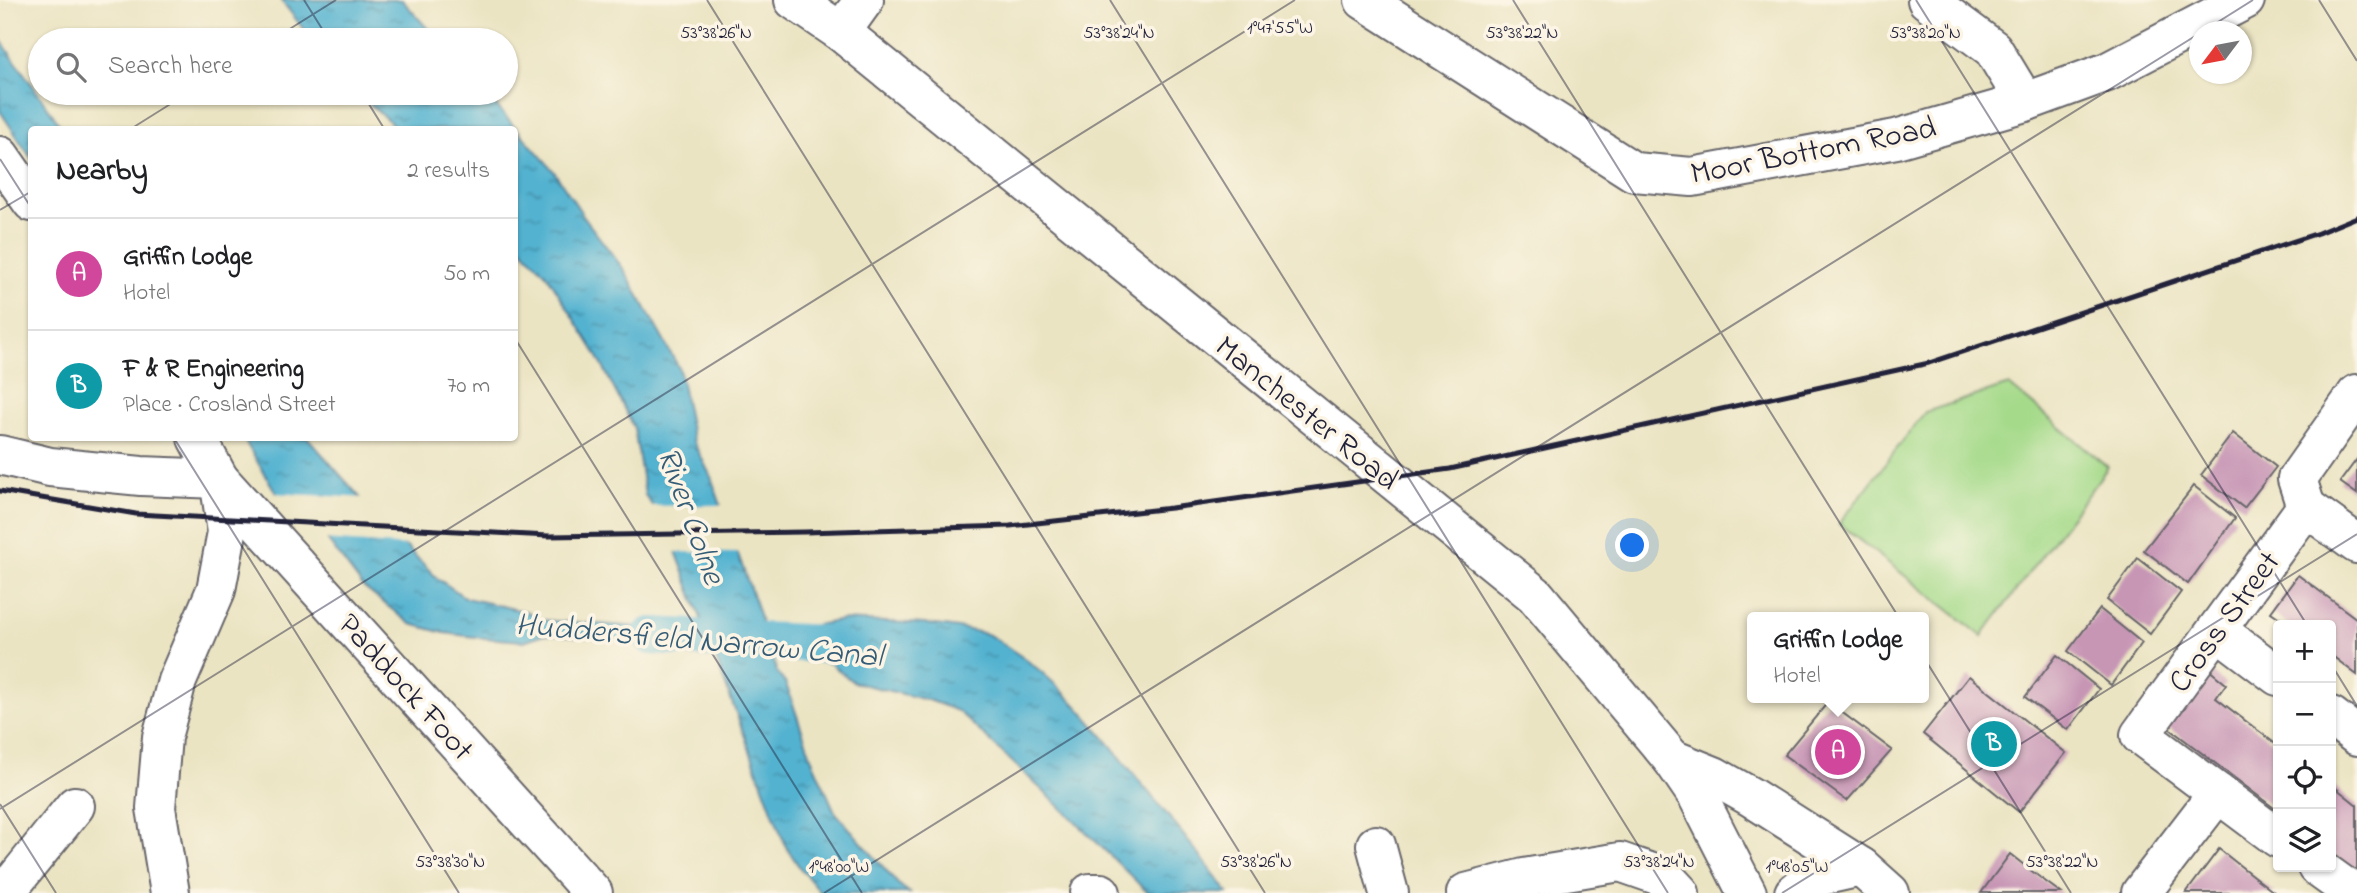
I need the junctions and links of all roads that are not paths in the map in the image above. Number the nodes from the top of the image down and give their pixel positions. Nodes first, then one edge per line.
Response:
1 (794, 0) edge
2 (864, 0) edge
3 (1364, 0) edge
4 (1927, 0) edge
5 (2245, 0) edge
6 (841, 32) junction
7 (2025, 102) junction
8 (0, 156) edge
9 (28, 196) edge
10 (2357, 394) edge
11 (199, 441) edge
12 (0, 455) edge
13 (219, 480) junction
14 (2306, 507) junction
15 (2357, 544) edge
16 (2217, 630) junction
17 (2273, 672) edge
18 (2336, 720) edge
19 (2357, 736) edge
20 (1672, 758) junction
21 (2218, 793) junction
22 (75, 806) dead end
23 (2273, 834) edge
24 (1377, 845) dead end
25 (1861, 867) junction
26 (2324, 872) edge
27 (5, 893) edge
28 (170, 893) edge
29 (593, 893) edge
30 (1090, 893) edge
31 (1101, 893) edge
32 (1389, 893) edge
33 (1466, 893) edge
34 (1680, 893) edge
35 (1747, 893) edge
36 (1794, 893) edge
37 (1890, 893) edge
38 (2141, 893) edge
39 (2353, 893) edge

1 - 6 street, Manchester Road
2 - 6 street
3 - 7 street, Moor Bottom Road
4 - 7 street
5 - 7 street, Moor Bottom Road
6 - 20 street, Manchester Road
8 - 9 street
10 - 14 street
11 - 13 street
12 - 13 street
13 - 28 street
13 - 29 street, Paddock Foot
14 - 15 street
14 - 16 street, Cross Street
16 - 17 street
16 - 21 street, Cross Street
18 - 19 street
20 - 25 street
20 - 35 street, Manchester Road
21 - 23 street
21 - 38 street
22 - 27 street
24 - 32 street
25 - 36 street
25 - 37 street
26 - 39 street
30 - 31 street
33 - 34 street

